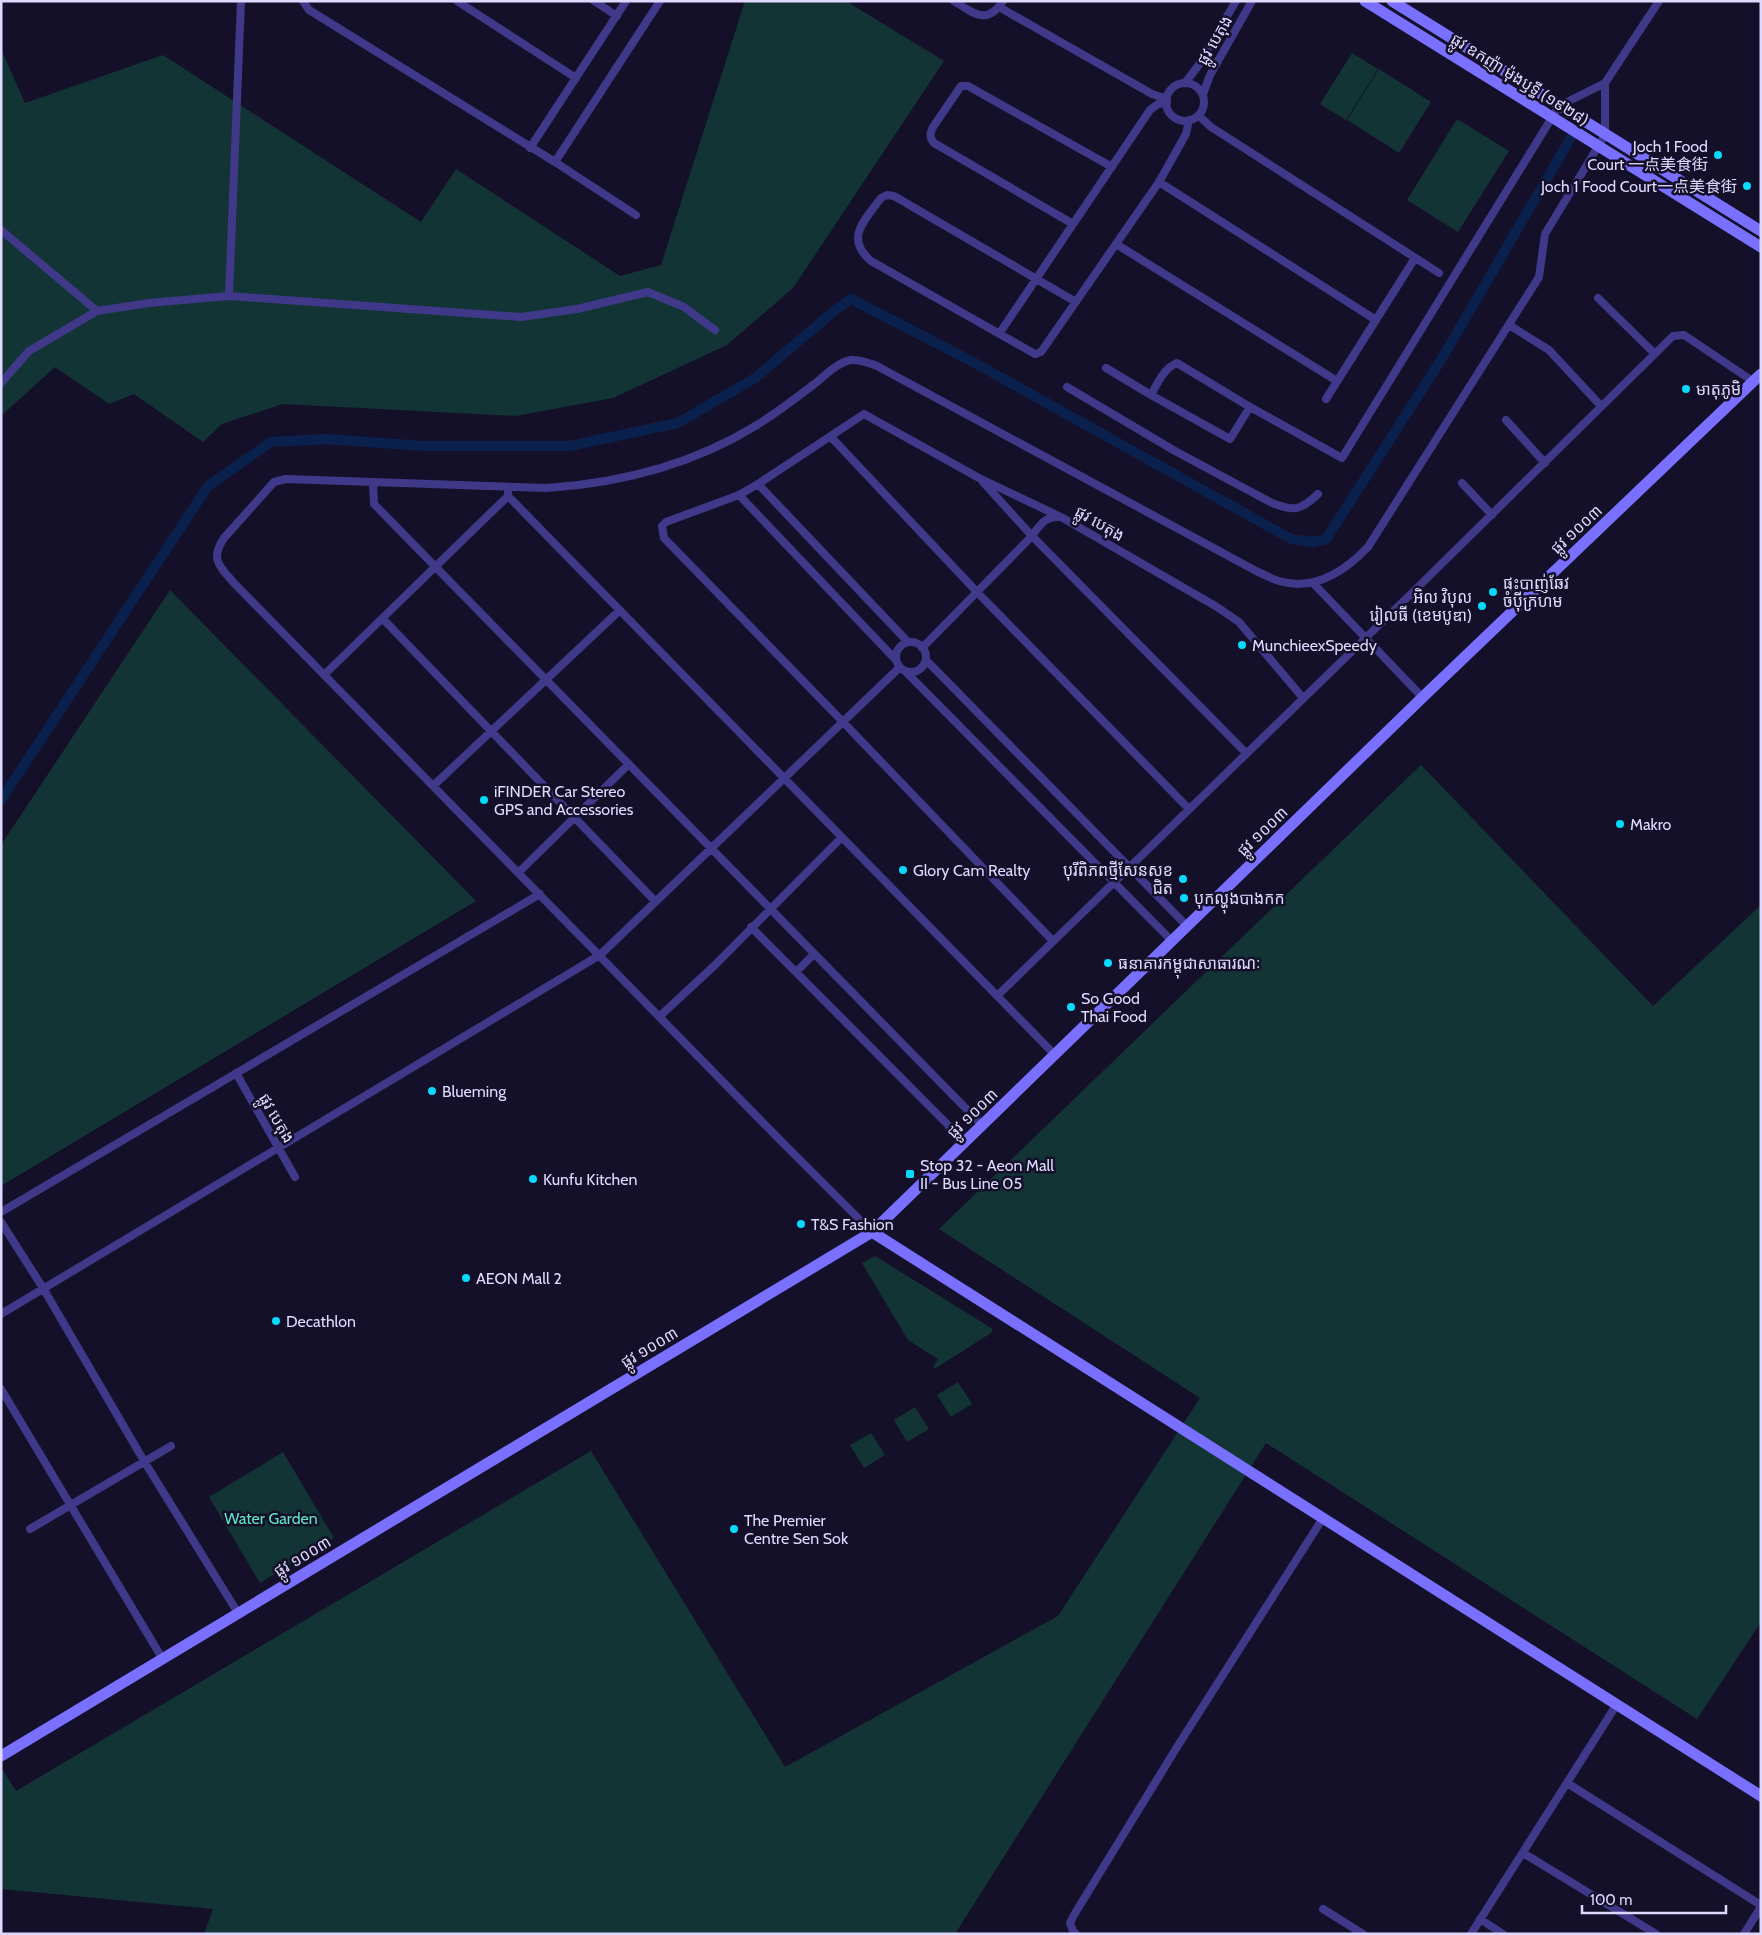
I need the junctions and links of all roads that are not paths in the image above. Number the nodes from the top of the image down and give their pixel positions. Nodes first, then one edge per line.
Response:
1 (240, 1) edge
2 (303, 1) edge
3 (457, 1) edge
4 (594, 1) edge
5 (626, 1) edge
6 (660, 1) edge
7 (954, 1) edge
8 (1236, 1) edge
9 (1252, 1) edge
10 (1365, 1) edge
11 (1392, 1) edge
12 (1659, 1) edge
13 (1001, 4) edge
14 (617, 16) junction
15 (576, 78) junction
16 (1185, 83) junction
17 (1605, 83) junction
18 (1203, 94) junction
19 (1167, 101) junction
20 (1564, 109) junction
21 (1198, 116) junction
22 (1189, 120) junction
23 (1556, 120) junction
24 (1602, 132) junction
25 (1594, 144) junction
26 (530, 148) junction
27 (554, 162) junction
28 (1112, 167) junction
29 (1159, 182) junction
30 (636, 215) dead end
31 (1073, 224) junction
32 (1, 230) edge
33 (1761, 231) edge
34 (1116, 244) junction
35 (1761, 247) edge
36 (1415, 258) junction
37 (1439, 273) dead end
38 (1036, 279) junction
39 (229, 296) junction
40 (1598, 298) dead end
41 (1076, 302) junction
42 (97, 311) junction
43 (1376, 320) junction
44 (1509, 325) junction
45 (715, 330) dead end
46 (999, 334) junction
47 (1654, 352) junction
48 (1106, 368) dead end
49 (1757, 378) edge
50 (1337, 382) junction
51 (1, 383) edge
52 (1067, 387) dead end
53 (1151, 395) junction
54 (1326, 399) dead end
55 (1601, 406) junction
56 (1250, 407) junction
57 (1506, 420) dead end
58 (831, 437) junction
59 (1545, 463) junction
60 (979, 478) junction
61 (373, 483) junction
62 (1462, 483) dead end
63 (758, 484) junction
64 (508, 492) junction
65 (1318, 494) dead end
66 (739, 495) junction
67 (1492, 515) junction
68 (1064, 518) junction
69 (1032, 536) junction
70 (436, 567) junction
71 (1314, 583) junction
72 (977, 592) junction
73 (620, 610) junction
74 (383, 619) junction
75 (1365, 638) junction
76 (908, 642) junction
77 (922, 648) junction
78 (895, 659) junction
79 (926, 660) junction
80 (903, 670) junction
81 (324, 674) junction
82 (546, 680) junction
83 (1303, 698) junction
84 (1423, 698) junction
85 (843, 722) junction
86 (492, 730) junction
87 (1246, 754) junction
88 (629, 764) junction
89 (784, 778) junction
90 (434, 786) junction
91 (1189, 809) junction
92 (575, 817) junction
93 (841, 838) junction
94 (711, 848) junction
95 (1129, 867) junction
96 (519, 872) junction
97 (1114, 882) junction
98 (540, 894) junction
99 (655, 902) junction
100 (770, 909) junction
101 (1187, 926) junction
102 (751, 927) junction
103 (1053, 941) junction
104 (1172, 942) junction
105 (814, 954) junction
106 (600, 955) junction
107 (796, 972) junction
108 (997, 996) junction
109 (660, 1016) junction
110 (1055, 1055) junction
111 (236, 1073) junction
112 (982, 1126) junction
113 (965, 1142) junction
114 (278, 1146) junction
115 (295, 1176) dead end
116 (1, 1212) edge
117 (1, 1222) edge
118 (872, 1232) junction
119 (43, 1288) junction
120 (1, 1314) edge
121 (1, 1389) edge
122 (171, 1446) dead end
123 (144, 1461) junction
124 (70, 1505) junction
125 (1323, 1518) junction
126 (30, 1529) dead end
127 (238, 1613) junction
128 (162, 1658) junction
129 (1617, 1704) junction
130 (1, 1756) edge
131 (1567, 1782) junction
132 (1761, 1796) edge
133 (1522, 1853) junction
134 (1761, 1906) edge
135 (1323, 1909) dead end
136 (1480, 1919) junction
137 (1076, 1934) edge
138 (1363, 1934) edge
139 (1471, 1934) edge
140 (1503, 1934) edge
141 (1656, 1934) edge
142 (1744, 1934) edge

1 - 39 street
2 - 26 street
3 - 15 street
4 - 14 street
5 - 14 street
6 - 27 street
7 - 13 street
8 - 16 street, ផ្លូវ បេតុង
9 - 18 street, ផ្លូវ បេតុង
10 - 23 main road, ផ្លូវ ឧកញ៉ា ម៉ុងឫទ្ធី (១៩២៨)
11 - 20 main road, ផ្លូវ ឧកញ៉ា ម៉ុងឫទ្ធី (១៩២៨)
12 - 17 street
13 - 19 street
14 - 15 street
15 - 26 street
16 - 18 street
16 - 19 street
17 - 20 street
17 - 24 street
18 - 21 street
19 - 22 street
19 - 28 street
20 - 23 street
20 - 24 main road, ផ្លូវ ឧកញ៉ា ម៉ុងឫទ្ធី (១៩២៨)
21 - 22 street
21 - 36 street
22 - 29 street
23 - 25 main road, ផ្លូវ ឧកញ៉ា ម៉ុងឫទ្ធី (១៩២៨)
23 - 56 street
24 - 25 street
24 - 33 main road, ផ្លូវ ឧកញ៉ា ម៉ុងឫទ្ធី (១៩២៨)
25 - 35 main road, ផ្លូវ ឧកញ៉ា ម៉ុងឫទ្ធី (១៩២៨)
25 - 44 street
26 - 27 street
27 - 30 street
28 - 31 street
28 - 31 street
29 - 34 street
29 - 43 street
31 - 38 street
32 - 42 street
34 - 41 street
34 - 50 street
36 - 37 street
36 - 43 street
38 - 41 street
38 - 46 street
38 - 46 street
39 - 42 street
39 - 45 street
40 - 47 street
41 - 46 street
42 - 51 street
43 - 50 street
44 - 55 street
44 - 71 street
47 - 49 street
47 - 55 street
48 - 53 street
49 - 84 main road, ផ្លូវ ១០០៣
50 - 54 street
52 - 65 street
53 - 56 street
53 - 56 street
55 - 59 street
57 - 59 street
58 - 60 street, ផ្លូវ បេតុង
58 - 63 street
58 - 72 street
59 - 67 street
60 - 68 street, ផ្លូវ បេតុង
60 - 69 street
61 - 64 street
61 - 70 street
61 - 81 street
62 - 67 street
63 - 66 street
63 - 76 street
64 - 70 street
64 - 71 street
64 - 73 street
66 - 78 street
66 - 85 street
67 - 75 street
68 - 69 street
68 - 83 street, ផ្លូវ បេតុង
69 - 72 street
69 - 87 street
70 - 74 street
70 - 82 street
71 - 75 street
72 - 77 street
72 - 91 street
73 - 82 street
73 - 89 street
74 - 81 street
74 - 86 street
75 - 83 street
75 - 84 street
76 - 77 street
76 - 78 street
77 - 79 street
78 - 80 street
79 - 80 street
79 - 95 street
80 - 85 street
80 - 97 street
81 - 90 street
82 - 86 street
82 - 88 street
83 - 87 street
84 - 101 main road, ផ្លូវ ១០០៣
85 - 89 street
85 - 103 street
86 - 90 street
86 - 92 street
87 - 91 street
88 - 92 street
88 - 94 street
89 - 93 street
89 - 94 street
90 - 96 street
91 - 95 street
92 - 96 street
92 - 99 street
93 - 100 street
93 - 108 street
94 - 99 street
94 - 100 street
95 - 97 street
95 - 101 street
96 - 98 street
97 - 103 street
97 - 104 street
98 - 106 street
98 - 111 street
99 - 106 street
100 - 102 street
100 - 105 street
101 - 104 main road, ផ្លូវ ១០០៣
102 - 107 street
102 - 109 street
103 - 108 street
104 - 110 main road, ផ្លូវ ១០០៣
105 - 107 street
105 - 112 street
106 - 109 street
106 - 114 street
107 - 113 street
108 - 110 street
109 - 118 street
110 - 112 main road, ផ្លូវ ១០០៣
111 - 114 street, ផ្លូវ បេតុង
111 - 116 street
112 - 113 main road, ផ្លូវ ១០០៣
113 - 118 main road, ផ្លូវ ១០០៣
114 - 115 street, ផ្លូវ បេតុង
114 - 119 street
117 - 119 street
118 - 125 main road
118 - 127 main road, ផ្លូវ ១០០៣
119 - 120 street
119 - 123 street
121 - 124 street
122 - 123 street
123 - 124 street
123 - 127 street
124 - 126 street
124 - 128 street
125 - 129 main road
125 - 137 street
127 - 128 main road, ផ្លូវ ១០០៣
128 - 130 main road, ផ្លូវ ១០០៣
129 - 131 street
129 - 132 main road
131 - 133 street
131 - 134 street
133 - 136 street
133 - 141 street
134 - 142 street
135 - 138 street
136 - 139 street
136 - 140 street

